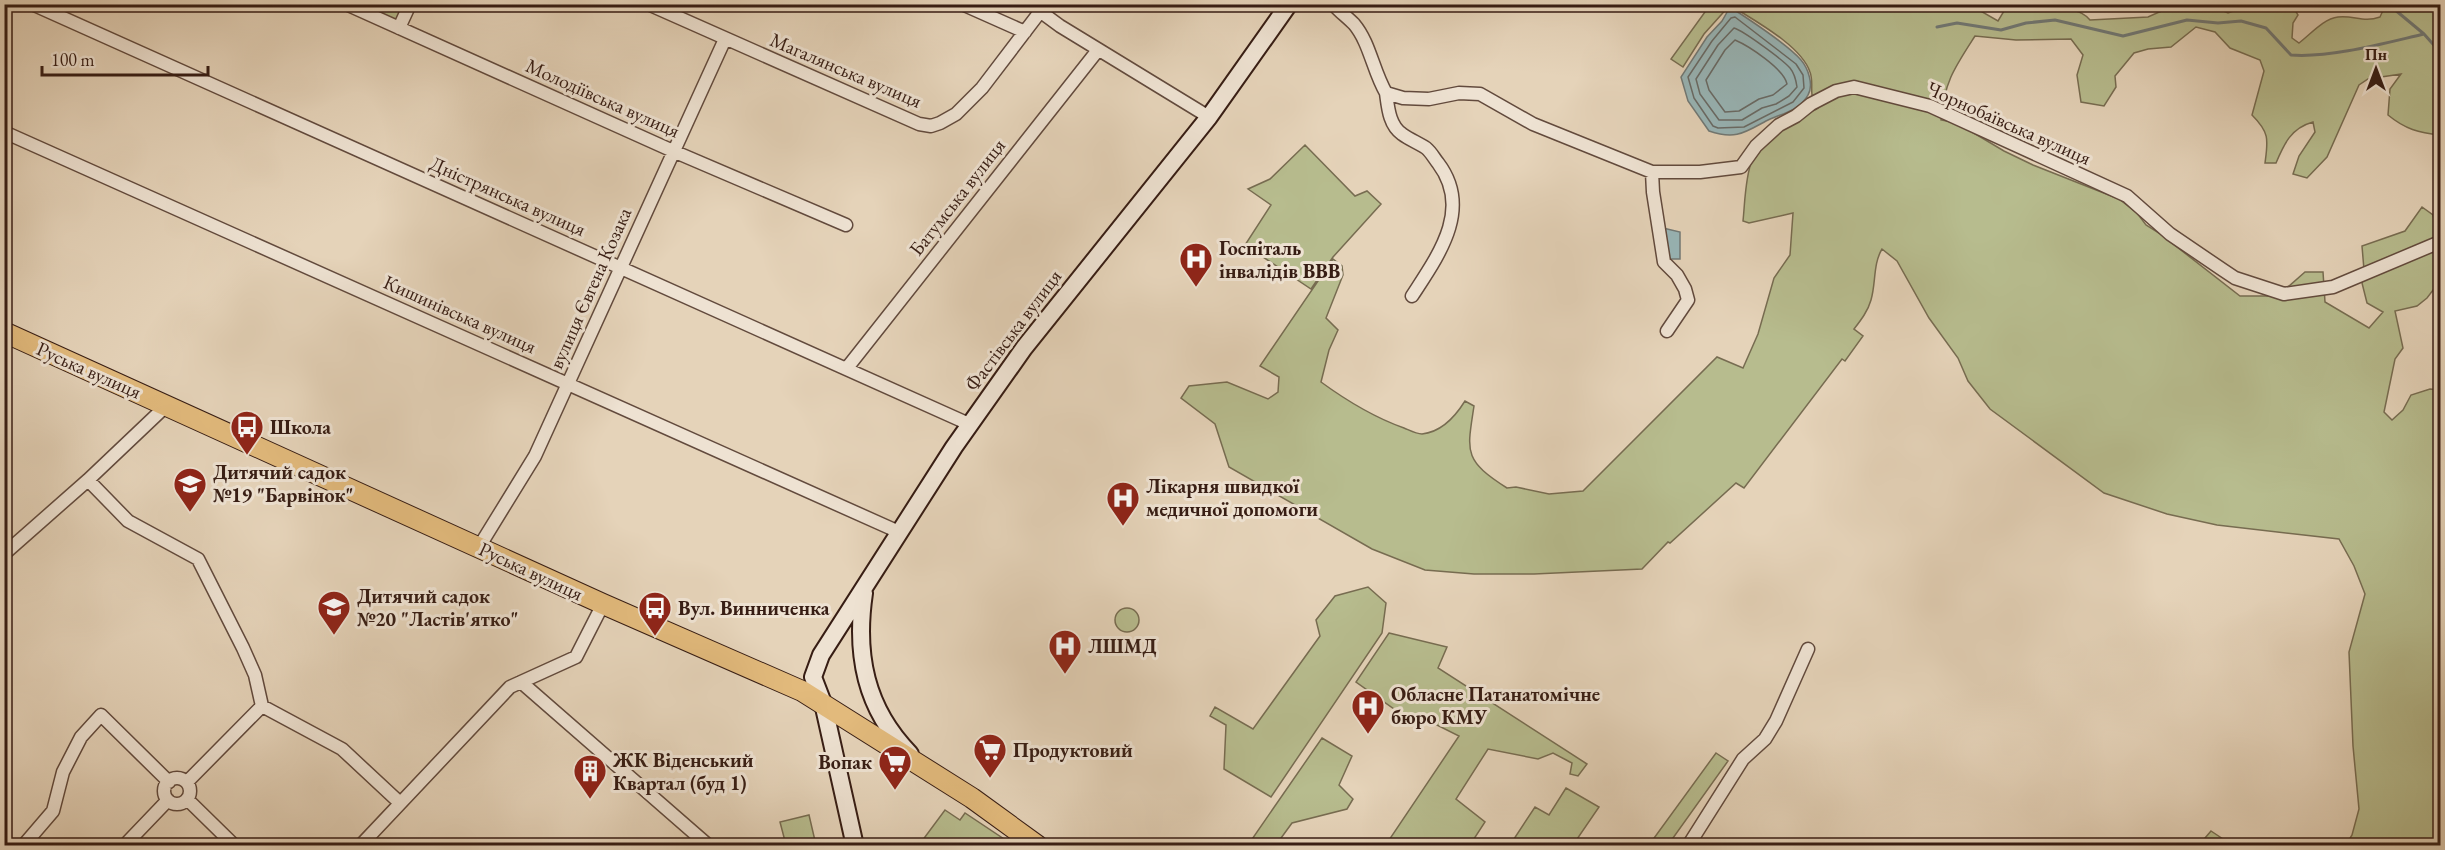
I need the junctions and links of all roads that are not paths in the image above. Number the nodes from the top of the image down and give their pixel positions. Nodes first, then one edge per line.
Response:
1 (32, 4) edge
2 (346, 4) edge
3 (410, 4) edge
4 (648, 4) edge
5 (962, 4) edge
6 (1289, 4) edge
7 (1332, 4) edge
8 (1044, 8) edge
9 (399, 28) junction
10 (1025, 32) junction
11 (725, 39) junction
12 (1098, 50) junction
13 (1386, 93) junction
14 (1209, 117) junction
15 (4, 132) edge
16 (673, 151) junction
17 (1652, 172) junction
18 (846, 225) dead end
19 (2440, 242) edge
20 (621, 268) junction
21 (1412, 296) dead end
22 (1668, 331) dead end
23 (4, 332) edge
24 (847, 368) junction
25 (568, 384) junction
26 (167, 405) junction
27 (969, 424) junction
28 (88, 480) junction
29 (899, 532) junction
30 (479, 547) junction
31 (4, 554) edge
32 (865, 586) junction
33 (603, 604) junction
34 (1808, 650) dead end
35 (521, 682) junction
36 (823, 703) junction
37 (262, 706) junction
38 (921, 766) junction
39 (169, 782) junction
40 (187, 782) junction
41 (187, 799) junction
42 (168, 800) junction
43 (400, 803) junction
44 (23, 846) edge
45 (124, 846) edge
46 (236, 846) edge
47 (360, 846) edge
48 (709, 846) edge
49 (855, 846) edge
50 (1038, 846) edge
51 (1688, 846) edge

1 - 20 street, Дністрянська вулиця
2 - 9 street, Молодіївська вулиця
3 - 9 street
4 - 11 street, Магалянська вулиця
5 - 10 street
6 - 14 main road, Фастівська вулиця
7 - 13 street
8 - 10 street
8 - 12 street
9 - 16 street, Молодіївська вулиця
10 - 11 street, Магалянська вулиця
11 - 16 street, вулиця Євгена Козака
12 - 14 street
12 - 24 street, Батумська вулиця
13 - 17 street, Чорнобаївська вулиця
13 - 21 street
14 - 27 main road, Фастівська вулиця
15 - 25 street, Кишинівська вулиця
16 - 18 street, Молодіївська вулиця
16 - 20 street, вулиця Євгена Козака
17 - 19 street, Чорнобаївська вулиця
17 - 22 street
20 - 24 street, Дністрянська вулиця
20 - 25 street, вулиця Євгена Козака
23 - 26 main road, Руська вулиця
24 - 27 street, Дністрянська вулиця
25 - 29 street, Кишинівська вулиця
25 - 30 street, вулиця Євгена Козака
26 - 28 street
26 - 30 main road, Руська вулиця
27 - 29 main road, Фастівська вулиця
28 - 31 street
28 - 37 street
29 - 32 main road, Фастівська вулиця
30 - 33 main road, Руська вулиця
32 - 36 main road, Фастівська вулиця
32 - 38 main road
33 - 35 street
33 - 36 main road, Руська вулиця
34 - 51 street
35 - 43 street
35 - 48 street
36 - 38 main road, Руська вулиця
36 - 49 main road, Фастівська вулиця
37 - 40 street
37 - 43 street
38 - 50 main road, Руська вулиця
39 - 40 street
39 - 42 street
39 - 44 street
40 - 41 street
41 - 42 street
41 - 46 street
42 - 45 street
43 - 47 street

